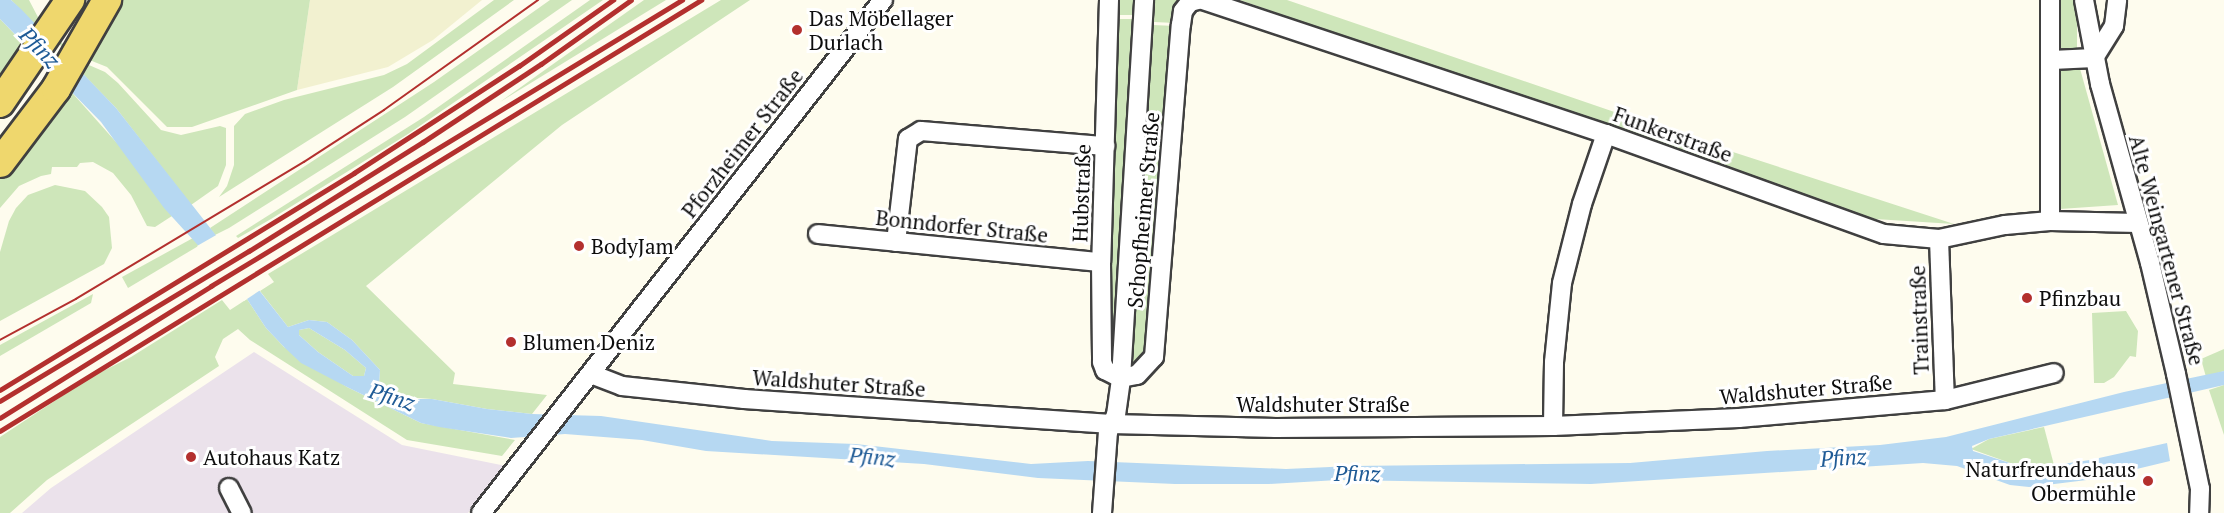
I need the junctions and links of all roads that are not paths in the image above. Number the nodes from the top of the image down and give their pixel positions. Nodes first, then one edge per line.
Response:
1 (70, 0) edge
2 (107, 0) edge
3 (883, 0) edge
4 (1109, 0) edge
5 (1144, 0) edge
6 (1198, 0) edge
7 (1203, 0) edge
8 (2050, 0) edge
9 (2084, 0) edge
10 (2117, 0) edge
11 (2094, 58) junction
12 (2052, 60) junction
13 (3, 99) edge
14 (1606, 135) junction
15 (19, 137) junction
16 (1105, 146) junction
17 (0, 163) edge
18 (2050, 221) junction
19 (2138, 223) junction
20 (818, 234) dead end
21 (1939, 239) junction
22 (896, 242) junction
23 (1101, 262) junction
24 (2054, 373) dead end
25 (591, 374) junction
26 (1121, 378) junction
27 (1945, 400) junction
28 (1111, 424) junction
29 (1553, 426) junction
30 (230, 488) dead end
31 (242, 513) edge
32 (482, 513) edge
33 (1102, 513) edge
34 (2199, 513) edge

1 - 13 main road
2 - 15 main road
3 - 25 street, Pforzheimer Straße
4 - 16 street, Hubstraße
5 - 26 street
6 - 26 street, Schopfheimer Straße
7 - 14 street, Funkerstraße
8 - 12 street
9 - 11 street, Alte Weingartener Straße
10 - 11 street
11 - 12 street
11 - 19 street, Alte Weingartener Straße
12 - 18 street
13 - 15 main road
14 - 21 street, Funkerstraße
14 - 29 street
15 - 17 main road
16 - 22 street
16 - 23 street, Hubstraße
18 - 19 street, Funkerstraße
18 - 21 street, Funkerstraße
19 - 34 street, Alte Weingartener Straße
20 - 22 street, Bonndorfer Straße
21 - 27 street, Trainstraße
22 - 23 street, Bonndorfer Straße
23 - 26 street, Hubstraße
24 - 27 street, Waldshuter Straße
25 - 28 street, Waldshuter Straße
25 - 32 street, Pforzheimer Straße
26 - 28 street
27 - 29 street, Waldshuter Straße
28 - 29 street, Waldshuter Straße
28 - 33 street
30 - 31 street

